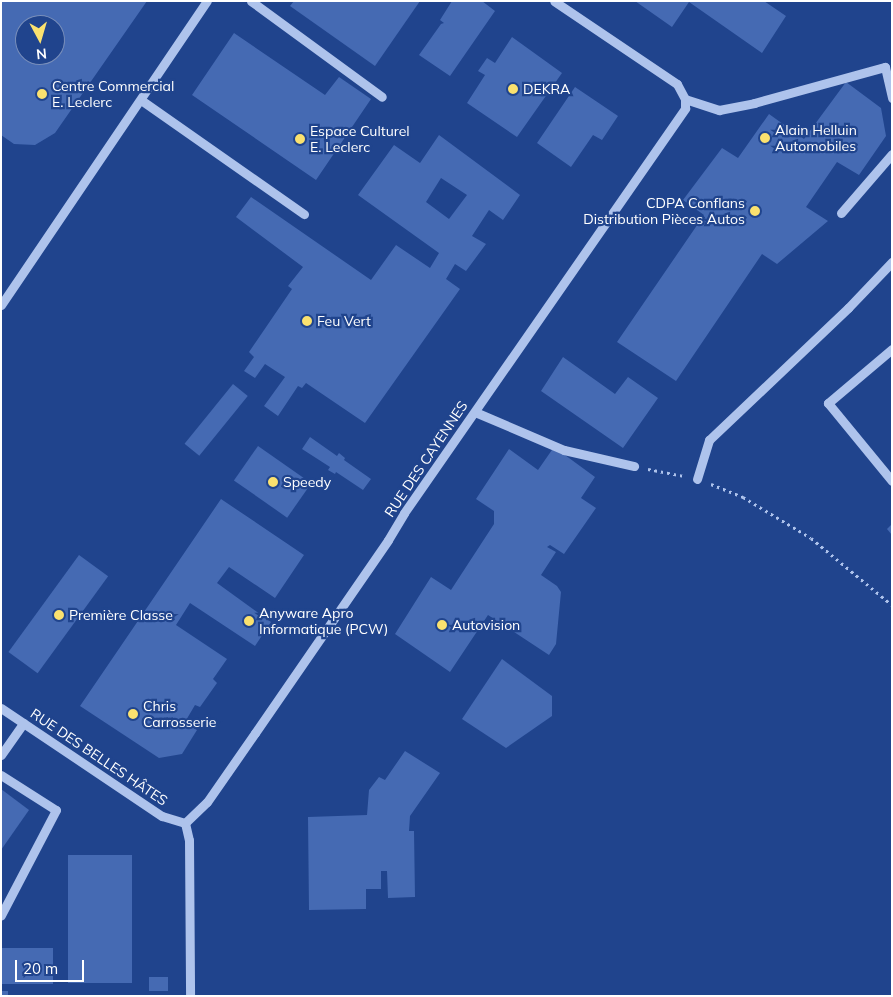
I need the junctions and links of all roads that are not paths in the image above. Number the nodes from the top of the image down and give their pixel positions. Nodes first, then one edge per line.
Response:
1 (207, 1) edge
2 (251, 1) edge
3 (554, 1) edge
4 (382, 97) dead end
5 (892, 98) edge
6 (685, 99) junction
7 (141, 100) junction
8 (892, 154) edge
9 (841, 213) dead end
10 (304, 214) dead end
11 (892, 262) edge
12 (1, 304) edge
13 (892, 349) edge
14 (475, 412) junction
15 (634, 466) road end
16 (697, 479) road end
17 (892, 481) edge
18 (1, 708) edge
19 (23, 723) junction
20 (1, 755) edge
21 (1, 775) edge
22 (185, 823) junction
23 (1, 915) edge
24 (190, 996) edge

1 - 7 street
2 - 4 street
3 - 6 street
5 - 6 street
6 - 14 street, RUE DES CAYENNES
7 - 10 street
7 - 12 street
8 - 9 street
11 - 16 street
13 - 17 street
14 - 15 street
14 - 22 street, RUE DES CAYENNES
18 - 19 street, RUE DES BELLES HÂTES
19 - 20 street
19 - 22 street, RUE DES BELLES HÂTES
21 - 23 street
22 - 24 street

